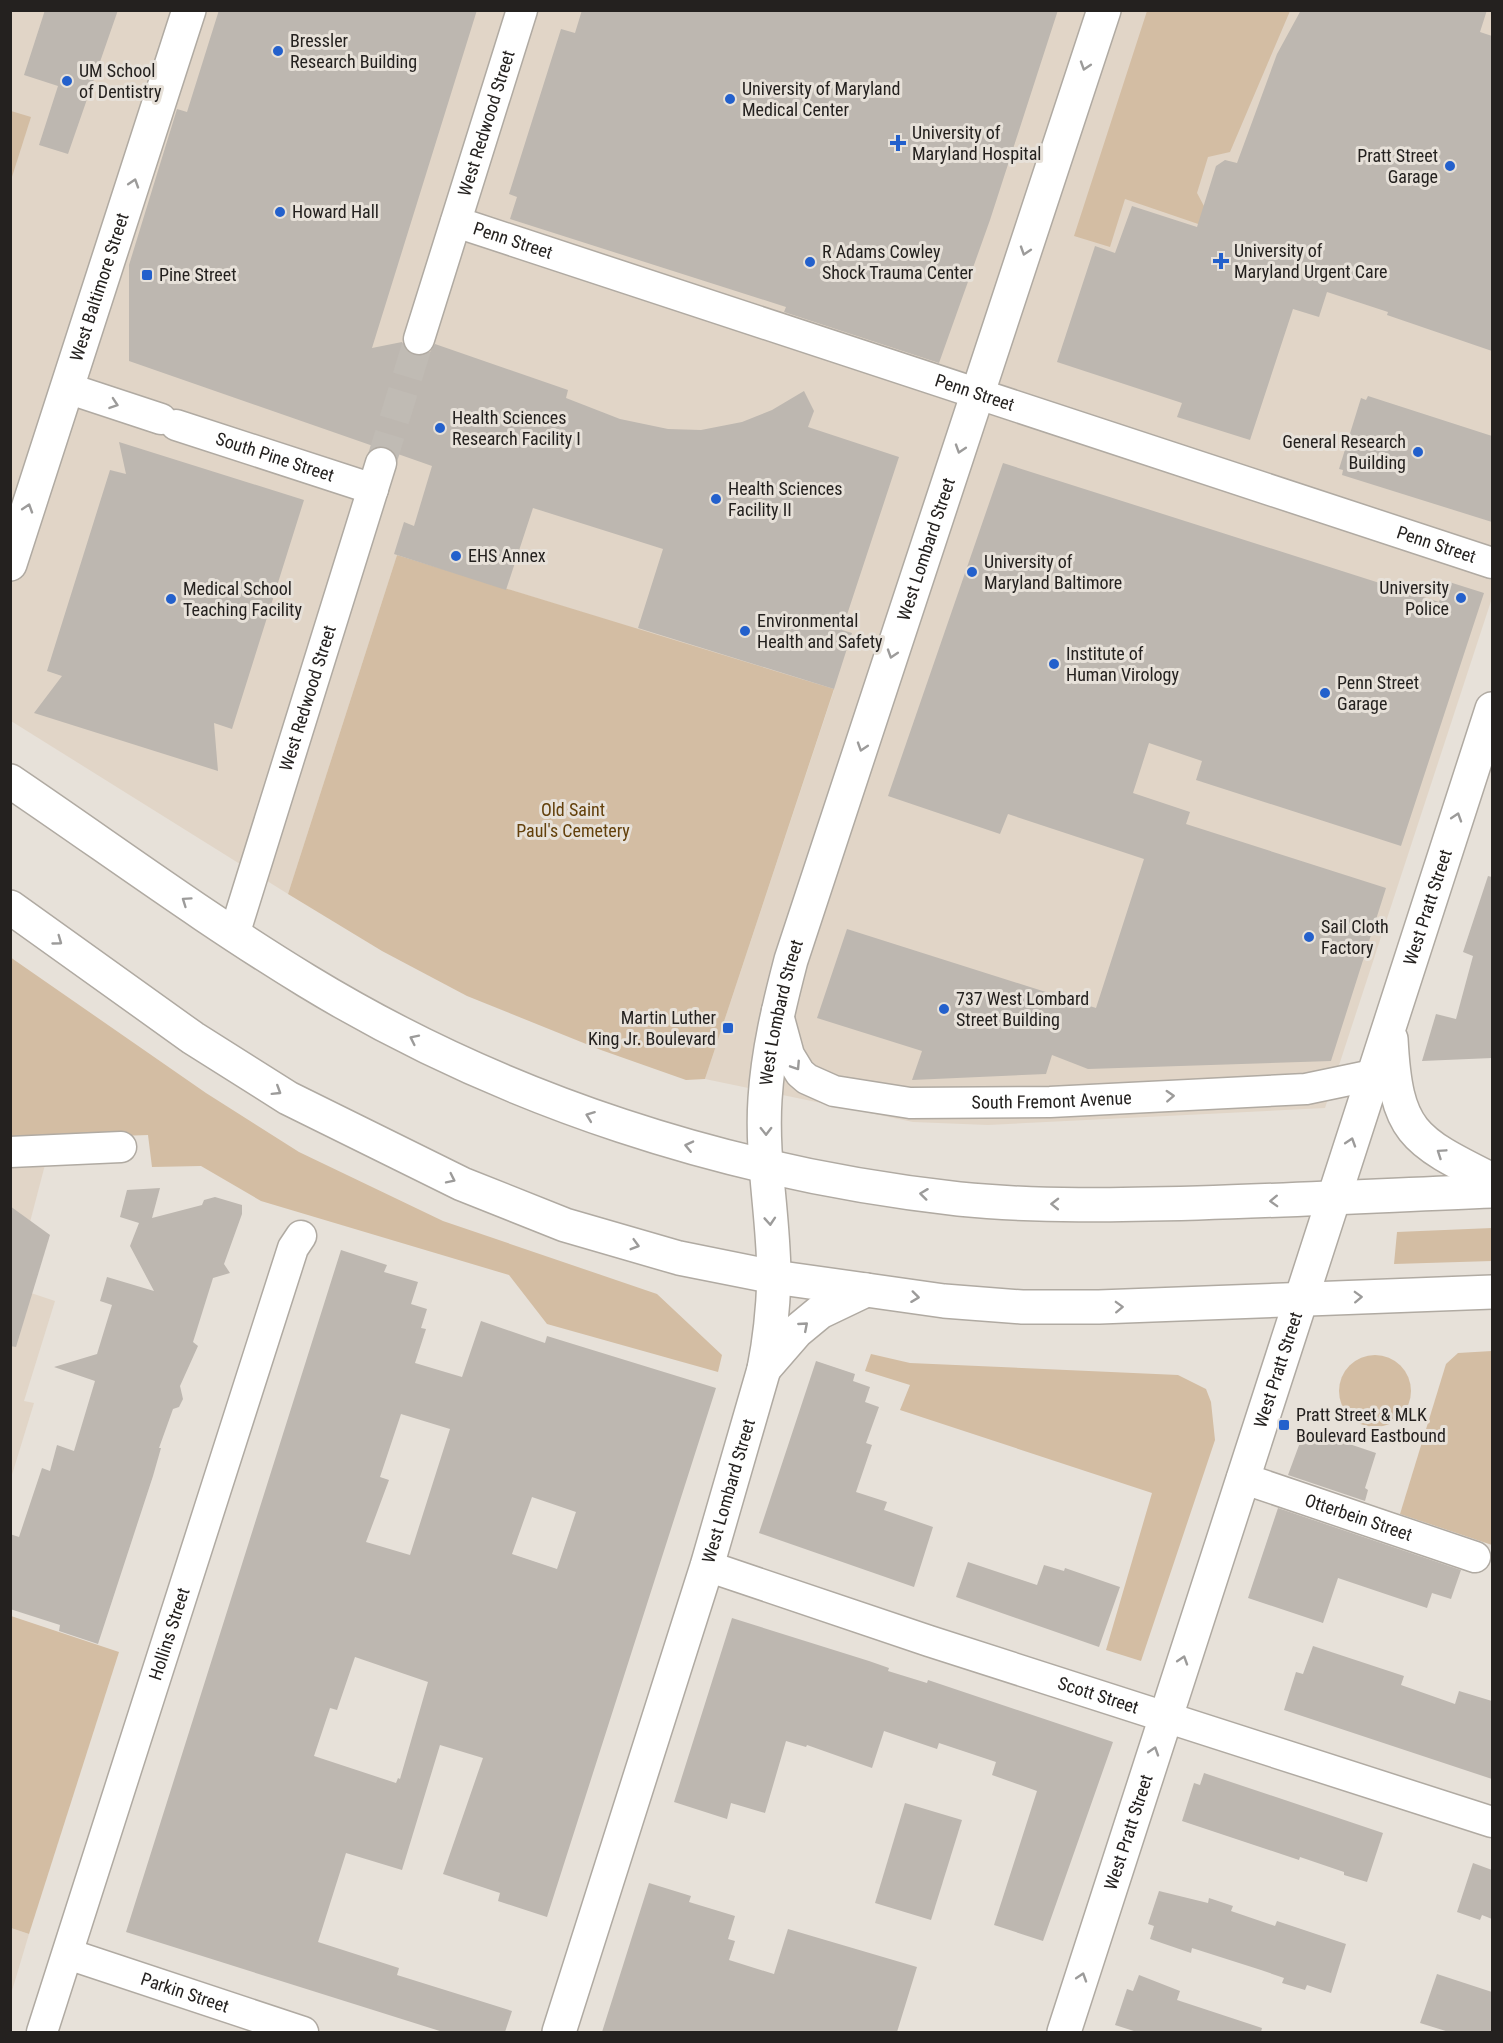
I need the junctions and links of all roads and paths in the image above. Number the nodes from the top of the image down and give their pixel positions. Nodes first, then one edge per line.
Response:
1 (189, 10) edge
2 (522, 10) edge
3 (1104, 10) edge
4 (456, 222) junction
5 (419, 339) tunnel mouth
6 (67, 388) junction
7 (978, 394) junction
8 (377, 476) joint
9 (1492, 563) edge
10 (10, 564) edge
11 (1492, 709) edge
12 (10, 781) edge
13 (10, 907) edge
14 (234, 935) junction
15 (777, 1011) junction
16 (1390, 1020) junction
17 (1373, 1075) junction
18 (121, 1147) dead end
19 (10, 1152) edge
20 (766, 1164) junction
21 (1492, 1180) edge
22 (1492, 1191) edge
23 (1333, 1198) junction
24 (301, 1236) dead end
25 (774, 1277) junction
26 (866, 1290) junction
27 (1492, 1292) edge
28 (1299, 1300) junction
29 (764, 1369) junction
30 (1242, 1478) junction
31 (1475, 1557) dead end
32 (708, 1566) junction
33 (1165, 1716) junction
34 (1492, 1822) edge
35 (68, 1954) junction
36 (42, 2032) edge
37 (303, 2032) edge
38 (559, 2032) edge
39 (1064, 2032) edge

6 -> 1 main road, West Baltimore Street
2 - 4 street, West Redwood Street
3 -> 7 main road, West Lombard Street
4 - 5 street, West Redwood Street
4 - 7 street, Penn Street
6 -> 8 street, South Pine Street
10 -> 6 main road, West Baltimore Street
7 - 9 street, Penn Street
7 -> 15 main road, West Lombard Street
8 - 14 street, West Redwood Street
16 -> 11 main road, West Pratt Street
14 -> 12 main road
13 -> 25 main road
20 -> 14 main road
15 -> 17 street, South Fremont Avenue
15 -> 20 main road, West Lombard Street
16 - 17 main road, West Pratt Street
21 -> 16 main road
23 -> 17 main road, West Pratt Street
18 - 19 street
23 -> 20 main road
20 -> 25 main road, West Lombard Street
22 - 23 main road
23 - 28 main road, West Pratt Street
24 - 35 street, Hollins Street
25 - 26 main road
25 - 29 main road, West Lombard Street
26 -> 28 main road
29 -> 26 main road
28 -> 27 main road
28 - 30 main road, West Pratt Street
29 - 32 main road, West Lombard Street
30 - 31 street, Otterbein Street
33 -> 30 main road, West Pratt Street
32 - 33 street, Scott Street
32 - 38 main road, West Lombard Street
33 - 34 street, Scott Street
39 -> 33 main road, West Pratt Street
35 - 36 street, Hollins Street
35 - 37 street, Parkin Street

